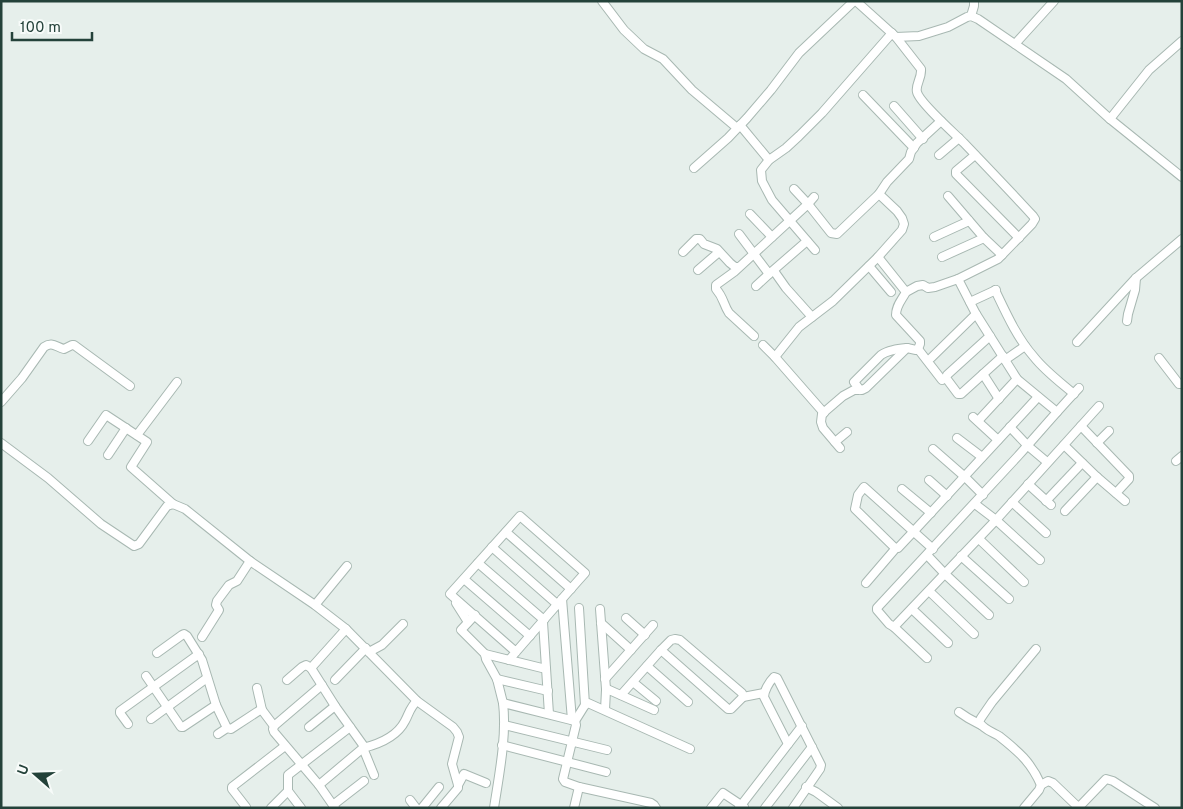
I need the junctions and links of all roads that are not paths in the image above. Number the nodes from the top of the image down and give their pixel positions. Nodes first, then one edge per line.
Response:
1 (602, 1) edge
2 (855, 1) edge
3 (974, 1) edge
4 (1054, 1) edge
5 (971, 16) junction
6 (894, 35) junction
7 (1182, 41) edge
8 (1015, 44) junction
9 (863, 95) dead end
10 (894, 106) dead end
11 (1110, 119) junction
12 (941, 121) junction
13 (739, 126) junction
14 (959, 138) junction
15 (923, 139) junction
16 (914, 148) junction
17 (975, 154) junction
18 (939, 155) dead end
19 (769, 160) junction
20 (694, 168) dead end
21 (1182, 177) edge
22 (794, 189) dead end
23 (879, 194) junction
24 (948, 196) dead end
25 (814, 197) dead end
26 (808, 204) junction
27 (750, 214) dead end
28 (790, 220) junction
29 (969, 221) junction
30 (739, 234) dead end
31 (772, 237) junction
32 (934, 237) dead end
33 (984, 238) junction
34 (1019, 238) junction
35 (1182, 239) edge
36 (807, 241) junction
37 (815, 250) dead end
38 (683, 252) dead end
39 (719, 252) junction
40 (754, 253) junction
41 (1002, 255) junction
42 (878, 257) junction
43 (942, 257) dead end
44 (869, 266) junction
45 (738, 267) junction
46 (698, 270) dead end
47 (772, 273) junction
48 (1136, 278) junction
49 (958, 279) junction
50 (756, 286) dead end
51 (890, 292) dead end
52 (906, 292) junction
53 (970, 302) junction
54 (976, 314) junction
55 (812, 317) junction
56 (1127, 321) dead end
57 (754, 336) dead end
58 (990, 336) junction
59 (1077, 342) dead end
60 (763, 345) dead end
61 (1025, 346) junction
62 (907, 348) junction
63 (918, 349) junction
64 (881, 356) junction
65 (775, 357) junction
66 (931, 358) dead end
67 (1004, 358) junction
68 (1159, 358) dead end
69 (890, 364) junction
70 (871, 365) junction
71 (983, 374) junction
72 (880, 375) junction
73 (1017, 379) junction
74 (942, 380) dead end
75 (177, 382) dead end
76 (1182, 384) edge
77 (130, 386) dead end
78 (860, 390) junction
79 (1038, 397) junction
80 (999, 399) junction
81 (1, 402) edge
82 (1099, 406) dead end
83 (1056, 412) junction
84 (824, 413) junction
85 (1081, 426) junction
86 (1010, 427) junction
87 (126, 428) junction
88 (1109, 431) dead end
89 (847, 432) dead end
90 (137, 435) junction
91 (957, 438) dead end
92 (998, 440) junction
93 (88, 441) dead end
94 (1, 443) edge
95 (1097, 443) junction
96 (1064, 445) junction
97 (1028, 446) junction
98 (933, 449) dead end
99 (108, 455) dead end
100 (982, 457) junction
101 (1047, 462) junction
102 (1082, 463) junction
103 (965, 476) junction
104 (1096, 477) junction
105 (929, 480) dead end
106 (1028, 484) junction
107 (902, 490) dead end
108 (1116, 493) junction
109 (983, 495) junction
110 (947, 496) junction
111 (1125, 501) dead end
112 (1012, 502) junction
113 (173, 504) junction
114 (975, 504) junction
115 (1065, 512) dead end
116 (931, 514) junction
117 (996, 520) junction
118 (914, 531) junction
119 (506, 532) junction
120 (1046, 533) dead end
121 (979, 539) junction
122 (492, 547) junction
123 (896, 548) junction
124 (930, 552) junction
125 (962, 556) junction
126 (1040, 560) dead end
127 (250, 561) junction
128 (478, 563) junction
129 (347, 566) dead end
130 (945, 574) junction
131 (464, 578) junction
132 (1024, 582) dead end
133 (866, 583) dead end
134 (571, 589) junction
135 (928, 591) junction
136 (450, 594) junction
137 (1009, 600) dead end
138 (560, 602) junction
139 (314, 605) junction
140 (579, 608) dead end
141 (600, 609) dead end
142 (912, 609) junction
143 (475, 615) junction
144 (989, 615) dead end
145 (626, 618) dead end
146 (543, 621) junction
147 (468, 622) junction
148 (601, 623) junction
149 (403, 624) dead end
150 (653, 625) dead end
151 (894, 626) junction
152 (346, 629) junction
153 (974, 634) dead end
154 (645, 635) junction
155 (530, 636) junction
156 (202, 637) dead end
157 (948, 642) dead end
158 (1036, 649) dead end
159 (368, 650) junction
160 (631, 650) junction
161 (661, 650) junction
162 (516, 652) junction
163 (157, 653) dead end
164 (199, 654) junction
165 (485, 654) junction
166 (604, 654) junction
167 (927, 658) dead end
168 (509, 660) junction
169 (617, 666) junction
170 (647, 666) junction
171 (311, 668) junction
172 (546, 669) junction
173 (146, 676) dead end
174 (207, 678) junction
175 (497, 679) junction
176 (605, 679) junction
177 (287, 680) dead end
178 (335, 680) dead end
179 (633, 682) junction
180 (322, 685) junction
181 (153, 686) junction
182 (257, 688) dead end
183 (606, 689) junction
184 (548, 691) junction
185 (764, 693) junction
186 (621, 695) junction
187 (743, 697) junction
188 (417, 701) junction
189 (656, 701) dead end
190 (688, 702) dead end
191 (503, 703) junction
192 (216, 705) junction
193 (335, 706) junction
194 (168, 707) junction
195 (262, 710) junction
196 (604, 710) junction
197 (654, 710) dead end
198 (959, 712) dead end
199 (549, 714) junction
200 (578, 714) junction
201 (151, 720) dead end
202 (128, 724) dead end
203 (504, 725) junction
204 (981, 725) junction
205 (274, 726) junction
206 (802, 726) junction
207 (310, 727) dead end
208 (350, 727) junction
209 (227, 728) junction
210 (218, 734) dead end
211 (572, 741) junction
212 (788, 744) junction
213 (502, 745) junction
214 (285, 746) junction
215 (812, 747) junction
216 (363, 748) junction
217 (690, 749) dead end
218 (607, 750) dead end
219 (567, 762) junction
220 (301, 765) junction
221 (606, 772) dead end
222 (374, 775) dead end
223 (364, 781) dead end
224 (486, 783) dead end
225 (319, 785) junction
226 (458, 785) junction
227 (1041, 785) junction
228 (439, 787) dead end
229 (579, 787) junction
230 (806, 788) junction
231 (288, 791) junction
232 (410, 800) dead end
233 (334, 806) edge
234 (246, 807) edge
235 (574, 807) edge
236 (742, 807) edge
237 (271, 808) edge
238 (301, 808) edge
239 (416, 808) edge
240 (422, 808) edge
241 (441, 808) edge
242 (494, 808) edge
243 (584, 808) edge
244 (656, 808) edge
245 (711, 808) edge
246 (765, 808) edge
247 (793, 808) edge
248 (838, 808) edge
249 (1024, 808) edge
250 (1155, 808) edge

1 - 13 street
2 - 6 street
2 - 13 street
3 - 5 street
4 - 8 street
5 - 6 street
5 - 8 street
6 - 12 street
6 - 19 street
7 - 11 street
8 - 11 street
9 - 16 street
10 - 15 street
11 - 21 street
12 - 14 street
12 - 15 street
13 - 19 street
13 - 20 street
14 - 17 street
14 - 18 street
15 - 16 street
16 - 23 street
17 - 34 street
17 - 34 street
19 - 28 street
22 - 26 street
23 - 26 street
23 - 42 street
24 - 29 street
25 - 26 street
26 - 28 street
27 - 31 street
28 - 31 street
28 - 36 street
29 - 32 street
29 - 33 street
30 - 40 street
31 - 40 street
33 - 41 street
33 - 43 street
34 - 41 street
35 - 48 street
36 - 37 street
36 - 47 street
38 - 39 street
39 - 45 street
39 - 46 street
40 - 45 street
40 - 47 street
41 - 49 street
42 - 44 street
42 - 52 street
44 - 51 street
44 - 55 street
45 - 57 street
47 - 50 street
47 - 55 street
48 - 56 street
48 - 59 street
49 - 52 street
49 - 53 street
52 - 63 street
53 - 54 street
53 - 61 street
54 - 58 street
54 - 66 street
55 - 65 street
58 - 67 street
58 - 71 street
60 - 65 street
61 - 67 street
61 - 83 street
62 - 63 street
62 - 64 street
62 - 69 street
63 - 74 street
64 - 69 street
64 - 70 street
65 - 84 street
67 - 71 street
67 - 73 street
68 - 76 street
69 - 72 street
70 - 72 street
70 - 78 street
71 - 80 street
72 - 78 street
73 - 79 street
73 - 80 street
75 - 90 street
77 - 81 street
78 - 84 street
79 - 83 street
79 - 86 street
80 - 92 street
82 - 85 street
83 - 97 street
84 - 89 street
85 - 95 street
85 - 96 street
86 - 92 street
86 - 97 street
87 - 90 street
87 - 93 street
87 - 99 street
88 - 95 street
90 - 113 street
91 - 100 street
92 - 100 street
94 - 113 street
95 - 108 street
96 - 101 street
96 - 102 street
97 - 101 street
97 - 109 street
98 - 103 street
100 - 103 street
101 - 106 street
102 - 104 street
102 - 106 street
103 - 109 street
103 - 110 street
104 - 108 street
104 - 115 street
105 - 110 street
106 - 112 street
107 - 116 street
108 - 111 street
109 - 114 street
110 - 116 street
112 - 117 street
112 - 120 street
113 - 127 street
114 - 117 street
114 - 124 street
116 - 118 street
117 - 121 street
117 - 126 street
118 - 123 street
118 - 123 street
118 - 124 street
119 - 122 street
119 - 134 street
119 - 134 street
121 - 125 street
121 - 132 street
122 - 128 street
122 - 138 street
123 - 133 street
124 - 130 street
124 - 151 street
125 - 130 street
125 - 137 street
127 - 139 street
127 - 156 street
128 - 131 street
128 - 146 street
129 - 139 street
130 - 135 street
130 - 144 street
131 - 136 street
131 - 155 street
134 - 138 street
135 - 142 street
135 - 153 street
136 - 143 street
136 - 147 street
138 - 146 street
138 - 200 street
139 - 152 street
140 - 200 street
141 - 148 street
142 - 151 street
142 - 157 street
143 - 147 street
143 - 162 street
145 - 154 street
146 - 155 street
146 - 172 street
147 - 165 street
148 - 160 street
148 - 166 street
149 - 159 street
150 - 154 street
151 - 167 street
152 - 159 street
152 - 171 street
154 - 160 street
155 - 162 street
158 - 204 street
159 - 178 street
159 - 188 street
160 - 169 street
161 - 170 street
161 - 187 street
161 - 187 street
162 - 168 street
163 - 164 street
164 - 174 street
164 - 181 street
165 - 168 street
165 - 175 street
166 - 169 street
166 - 176 street
168 - 172 street
169 - 176 street
170 - 179 street
170 - 190 street
171 - 177 street
171 - 180 street
172 - 184 street
173 - 181 street
174 - 192 street
174 - 194 street
175 - 184 street
175 - 191 street
176 - 183 street
179 - 186 street
179 - 189 street
180 - 193 street
180 - 205 street
181 - 194 street
181 - 202 street
182 - 195 street
183 - 186 street
183 - 196 street
184 - 199 street
185 - 187 street
185 - 206 street
185 - 212 street
186 - 197 street
188 - 216 street
188 - 226 street
191 - 199 street
191 - 203 street
192 - 194 street
192 - 209 street
193 - 207 street
193 - 208 street
194 - 201 street
195 - 205 street
195 - 209 street
196 - 200 street
196 - 217 street
198 - 204 street
199 - 200 street
200 - 211 street
203 - 211 street
203 - 213 street
204 - 227 street
205 - 214 street
206 - 212 street
206 - 215 street
208 - 216 street
208 - 220 street
209 - 210 street
211 - 218 street
211 - 219 street
212 - 236 street
213 - 219 street
213 - 242 street
214 - 220 street
214 - 234 street
215 - 230 street
215 - 246 street
216 - 222 street
216 - 225 street
219 - 221 street
219 - 229 street
220 - 225 street
220 - 231 street
223 - 233 street
224 - 226 street
225 - 233 street
226 - 241 street
227 - 249 street
227 - 250 street
228 - 240 street
229 - 235 street
229 - 244 street
230 - 247 street
230 - 248 street
231 - 237 street
231 - 238 street
232 - 239 street
235 - 243 street
236 - 245 street

